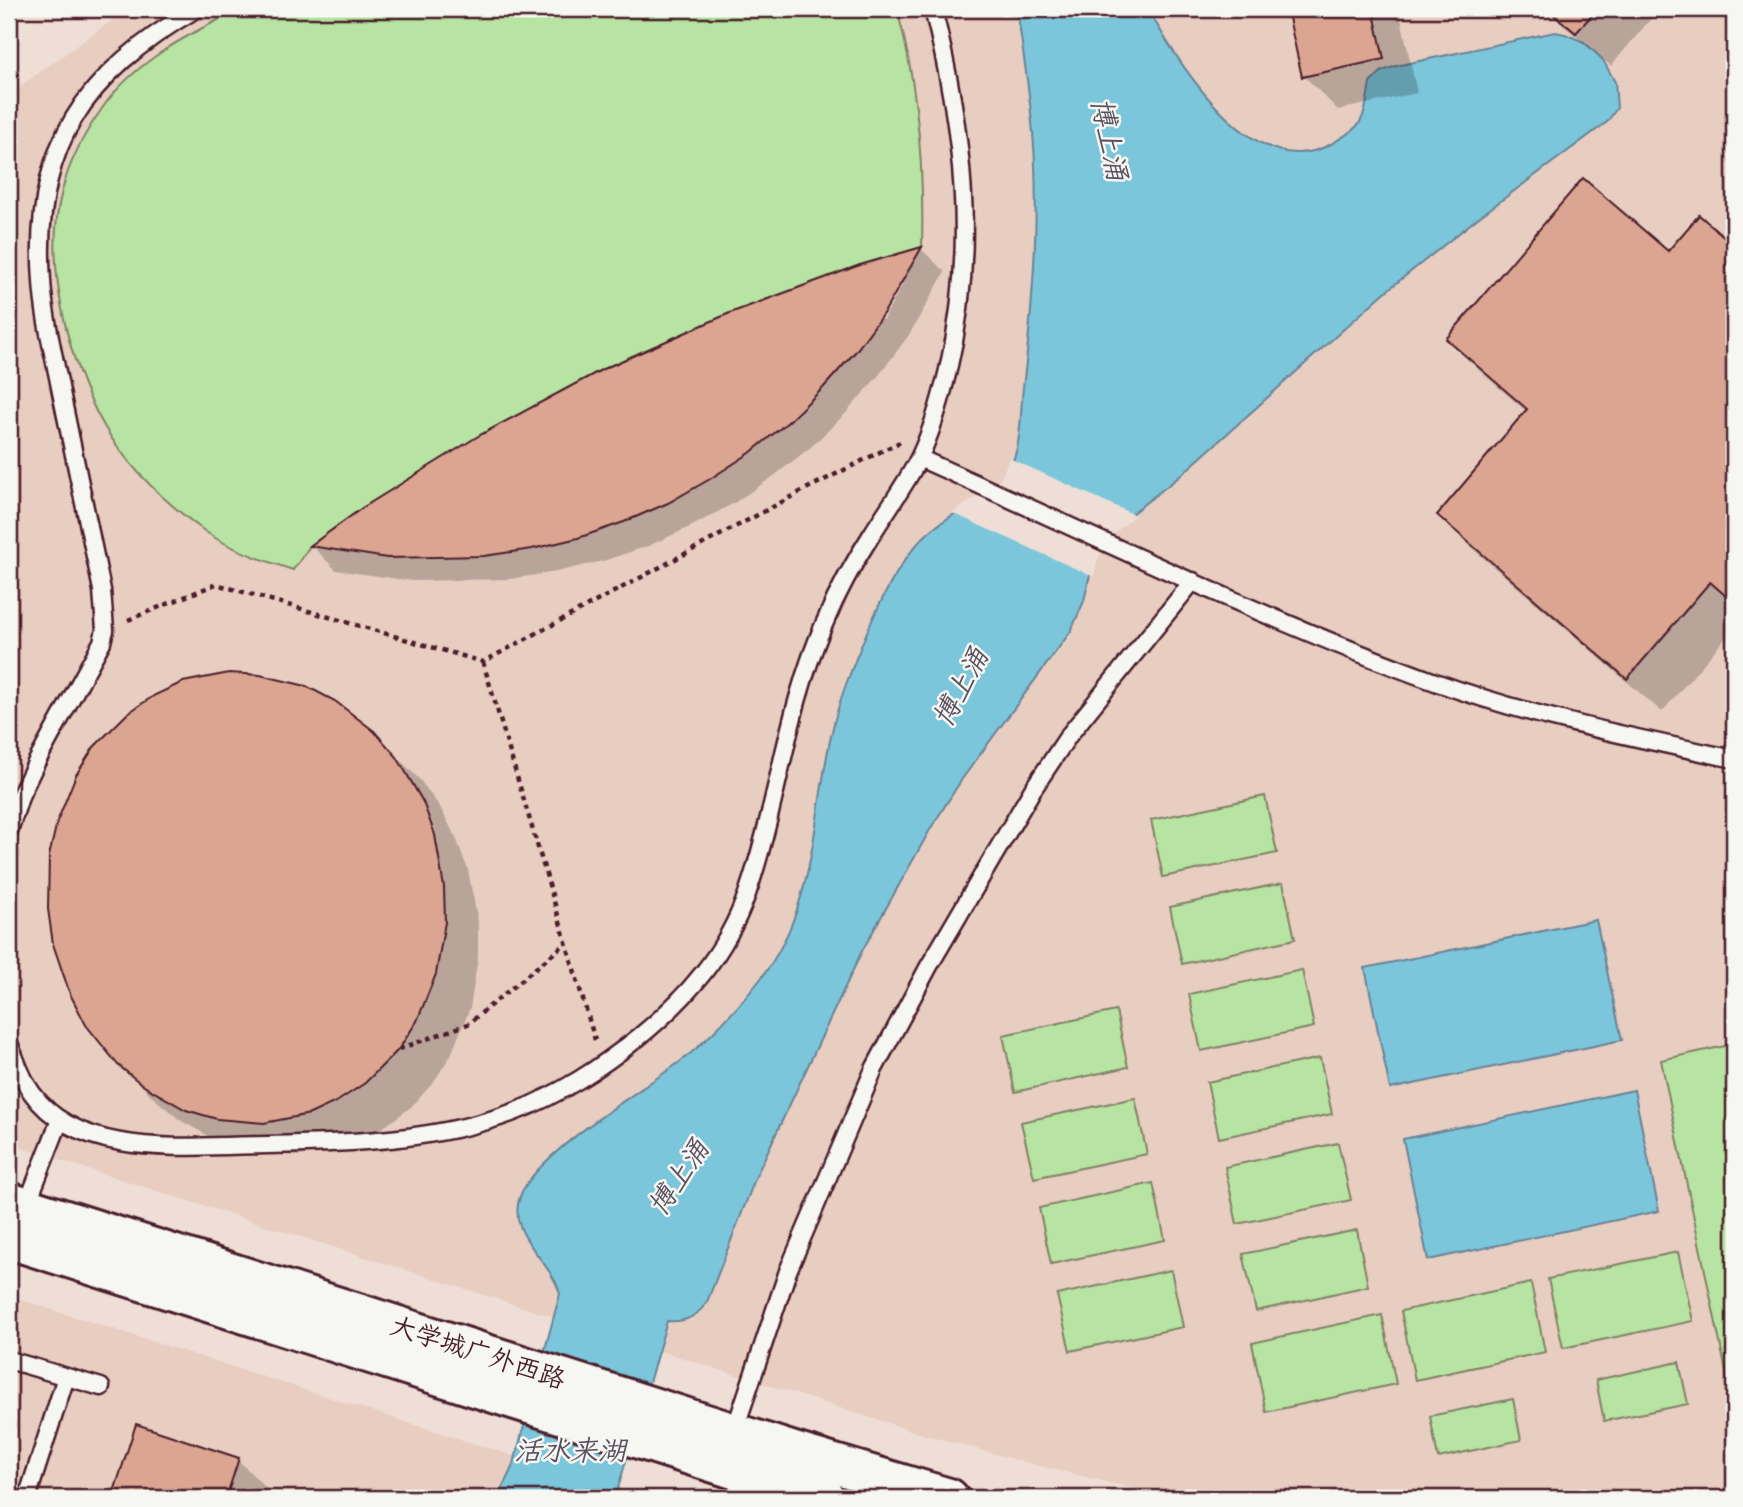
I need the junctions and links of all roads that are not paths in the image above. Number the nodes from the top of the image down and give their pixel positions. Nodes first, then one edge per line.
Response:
1 (197, 9) edge
2 (933, 9) edge
3 (919, 458) junction
4 (1193, 581) junction
5 (1734, 759) edge
6 (9, 831) edge
7 (9, 1043) edge
8 (60, 1120) junction
9 (14, 1222) edge
10 (9, 1360) edge
11 (66, 1377) junction
12 (101, 1387) dead end
13 (728, 1449) junction
14 (27, 1498) edge
15 (825, 1498) edge
16 (948, 1498) edge

1 - 6 lane
2 - 3 lane
3 - 4 lane
3 - 8 lane
4 - 5 lane
4 - 13 lane
7 - 8 lane
8 - 9 lane
9 - 13 main road, 大学城广外西路
10 - 11 lane
11 - 12 lane
11 - 14 lane
13 - 15 main road, 大学城广外西路
13 - 16 main road, 大学城广外西路

